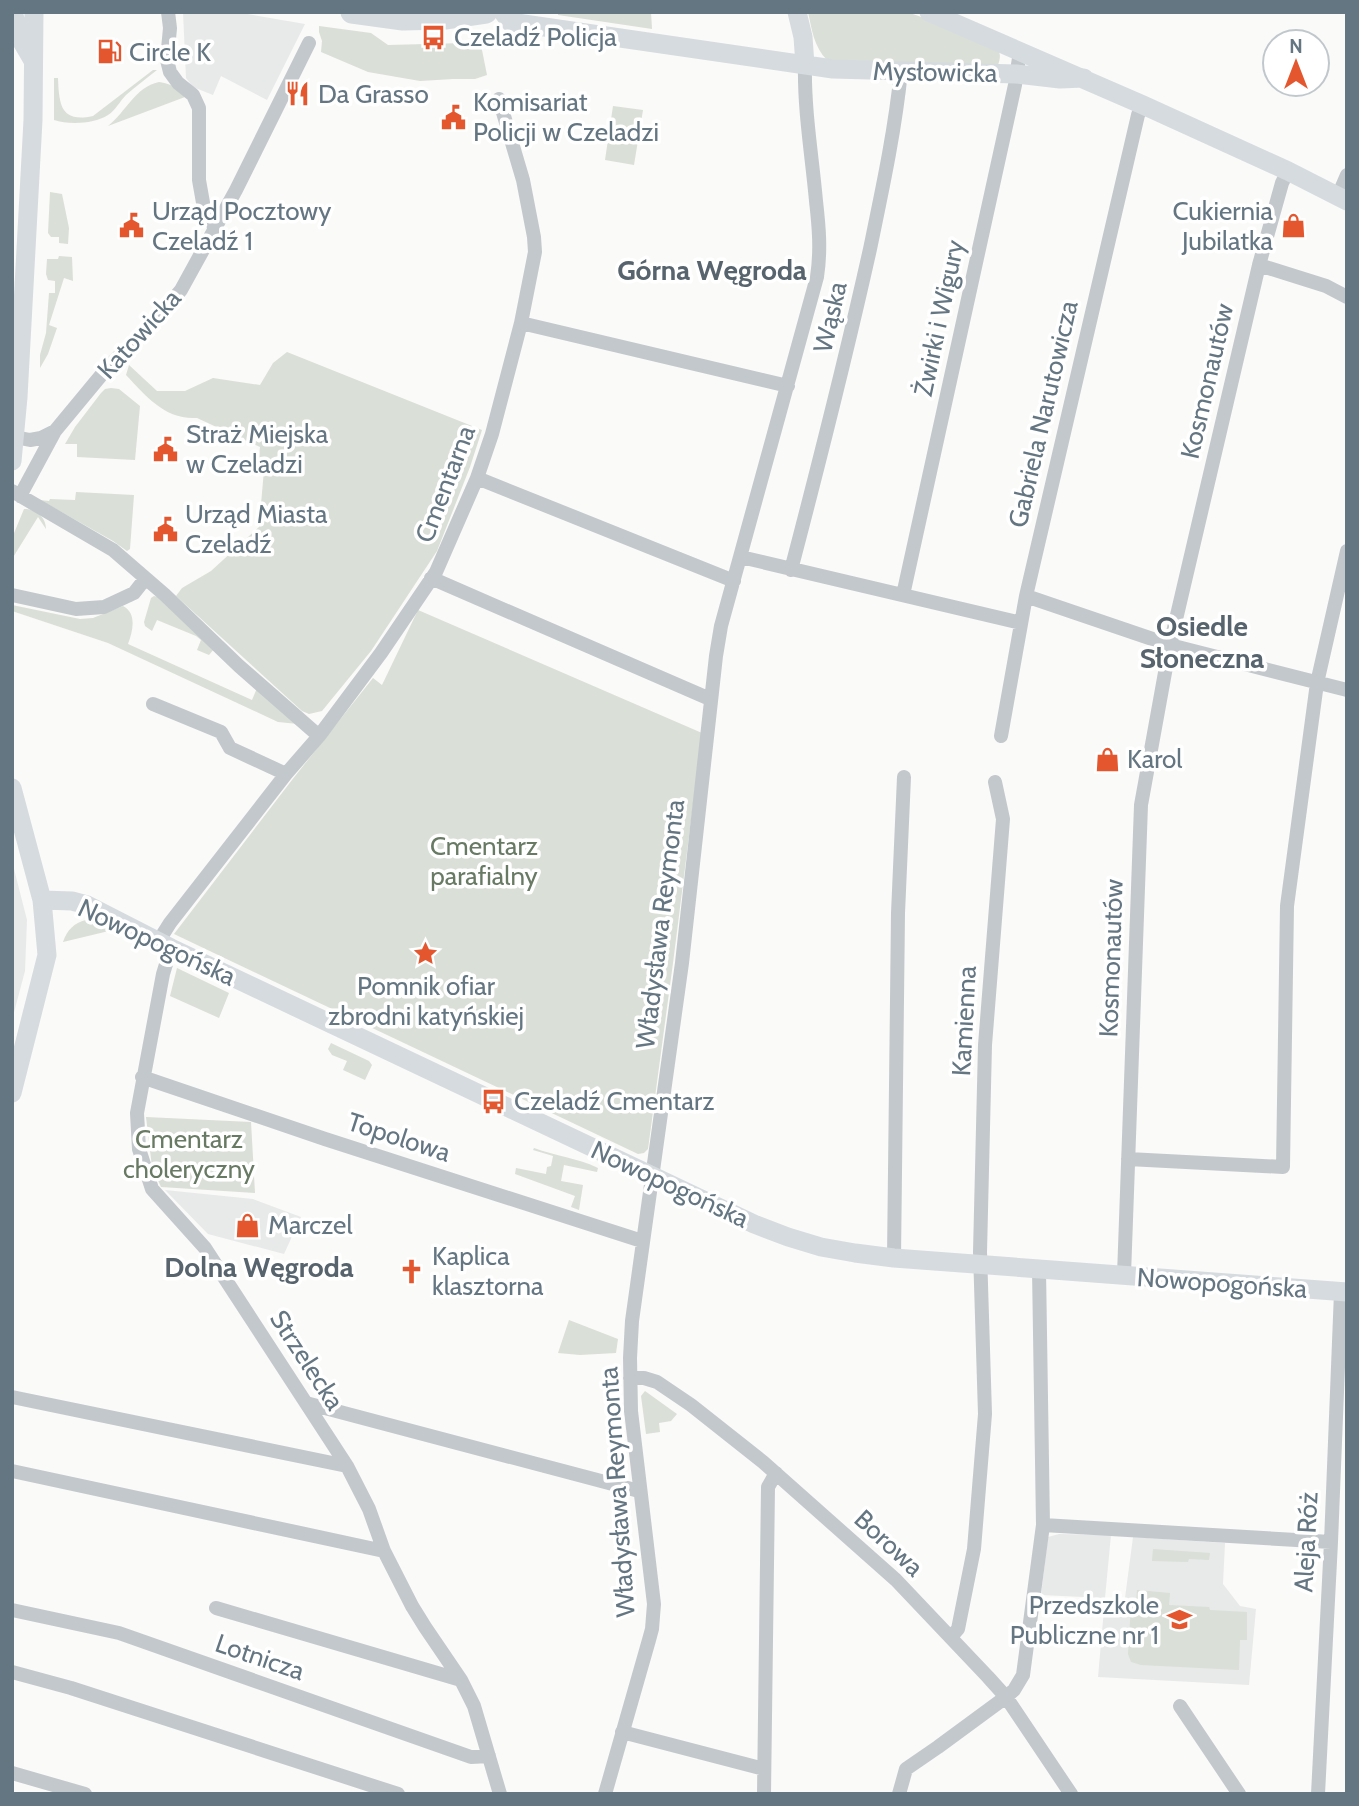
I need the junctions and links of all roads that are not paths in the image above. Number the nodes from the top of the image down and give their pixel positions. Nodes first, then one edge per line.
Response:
1 (13, 12) edge
2 (168, 12) edge
3 (352, 12) edge
4 (486, 12) edge
5 (503, 12) edge
6 (797, 12) edge
7 (929, 12) edge
8 (35, 13) edge
9 (309, 43) dead end
10 (1020, 51) junction
11 (33, 60) junction
12 (805, 65) junction
13 (901, 71) junction
14 (1016, 74) junction
15 (1084, 78) junction
16 (499, 99) dead end
17 (1143, 105) junction
18 (1288, 171) junction
19 (1347, 175) edge
20 (1343, 199) edge
21 (216, 228) junction
22 (1259, 265) junction
23 (1347, 297) edge
24 (521, 323) junction
25 (788, 386) junction
26 (55, 431) junction
27 (15, 437) junction
28 (12, 461) edge
29 (477, 478) junction
30 (16, 494) edge
31 (1347, 551) edge
32 (741, 557) junction
33 (791, 570) junction
34 (431, 578) junction
35 (145, 579) junction
36 (734, 581) junction
37 (12, 595) edge
38 (903, 595) junction
39 (1026, 596) junction
40 (1021, 623) junction
41 (1170, 645) junction
42 (1317, 683) junction
43 (1347, 690) edge
44 (710, 699) junction
45 (153, 704) dead end
46 (319, 736) junction
47 (1001, 736) dead end
48 (286, 774) junction
49 (904, 776) dead end
50 (995, 782) dead end
51 (12, 788) edge
52 (42, 900) junction
53 (165, 945) junction
54 (142, 1077) junction
55 (12, 1093) edge
56 (1128, 1158) junction
57 (651, 1177) junction
58 (642, 1241) junction
59 (894, 1258) junction
60 (980, 1264) junction
61 (1039, 1269) junction
62 (1124, 1275) junction
63 (1344, 1292) edge
64 (630, 1378) junction
65 (12, 1397) edge
66 (306, 1403) junction
67 (347, 1466) junction
68 (12, 1471) edge
69 (776, 1472) junction
70 (639, 1492) junction
71 (1043, 1525) junction
72 (1331, 1542) junction
73 (384, 1551) junction
74 (216, 1608) dead end
75 (12, 1610) edge
76 (951, 1637) junction
77 (12, 1672) edge
78 (461, 1680) junction
79 (1006, 1697) junction
80 (1180, 1706) dead end
81 (622, 1732) junction
82 (489, 1756) junction
83 (764, 1769) junction
84 (12, 1773) edge
85 (85, 1794) edge
86 (398, 1794) edge
87 (500, 1794) edge
88 (604, 1794) edge
89 (764, 1794) edge
90 (899, 1794) edge
91 (1072, 1794) edge
92 (1239, 1794) edge
93 (1318, 1794) edge

1 - 11 street
2 - 21 street
3 - 4 main road
5 - 12 street, Mysłowicka
6 - 12 street
7 - 10 street
8 - 11 street
9 - 21 street, Katowicka
10 - 14 street, Żwirki i Wigury
10 - 15 street
11 - 27 street
12 - 13 street, Mysłowicka
12 - 25 street, Władysława Reymonta
13 - 14 street, Mysłowicka
13 - 33 street, Wąska
14 - 15 street, Mysłowicka
14 - 38 street, Żwirki i Wigury
15 - 17 street, Mysłowicka
16 - 24 street, Cmentarna
17 - 18 street, Mysłowicka
17 - 39 street, Gabriela Narutowicza
18 - 20 street, Mysłowicka
18 - 22 street, Kosmonautów
19 - 20 street
21 - 26 street, Katowicka
22 - 23 street
22 - 41 street, Kosmonautów
24 - 25 street
24 - 29 street, Cmentarna
25 - 32 street, Władysława Reymonta
26 - 27 street
26 - 30 street, Katowicka
27 - 28 street
29 - 34 street, Cmentarna
29 - 36 street
30 - 35 street
31 - 42 street
32 - 33 street
32 - 36 street, Władysława Reymonta
33 - 38 street
34 - 44 street
34 - 46 street, Cmentarna
35 - 37 street
35 - 46 street
36 - 44 street, Władysława Reymonta
38 - 40 street
39 - 40 street, Gabriela Narutowicza
39 - 41 street
40 - 47 street, Gabriela Narutowicza
41 - 42 street
41 - 56 street, Kosmonautów
42 - 43 street
42 - 56 street
44 - 57 street, Władysława Reymonta
45 - 48 street
46 - 48 street, Cmentarna
48 - 53 street, Cmentarna
49 - 59 street
50 - 60 street, Kamienna
51 - 52 street
52 - 53 street, Nowopogońska
52 - 55 street
53 - 54 street, Strzelecka
53 - 57 street, Nowopogońska
54 - 58 street, Topolowa
54 - 66 street, Strzelecka
56 - 62 street, Kosmonautów
57 - 58 street, Władysława Reymonta
57 - 59 street, Nowopogońska
58 - 64 street, Władysława Reymonta
59 - 60 street, Nowopogońska
60 - 61 street, Nowopogońska
60 - 76 street, Kamienna
61 - 62 street, Nowopogońska
61 - 71 street
62 - 63 street, Nowopogońska
63 - 72 street, Aleja Róż
64 - 69 street, Borowa
64 - 70 street, Władysława Reymonta
65 - 67 street
66 - 67 street, Strzelecka
66 - 70 street
67 - 73 street, Strzelecka
68 - 73 street
69 - 76 street, Borowa
69 - 83 street
70 - 81 street, Władysława Reymonta
71 - 72 street
71 - 79 street
72 - 93 street, Aleja Róż
73 - 78 street, Strzelecka
74 - 78 street
75 - 82 street, Lotnicza
76 - 79 street, Borowa
77 - 86 street
78 - 82 street, Strzelecka
79 - 90 street
79 - 91 street, Borowa
80 - 92 street
81 - 83 street
81 - 88 street, Władysława Reymonta
82 - 87 street, Strzelecka
83 - 89 street
84 - 85 street

